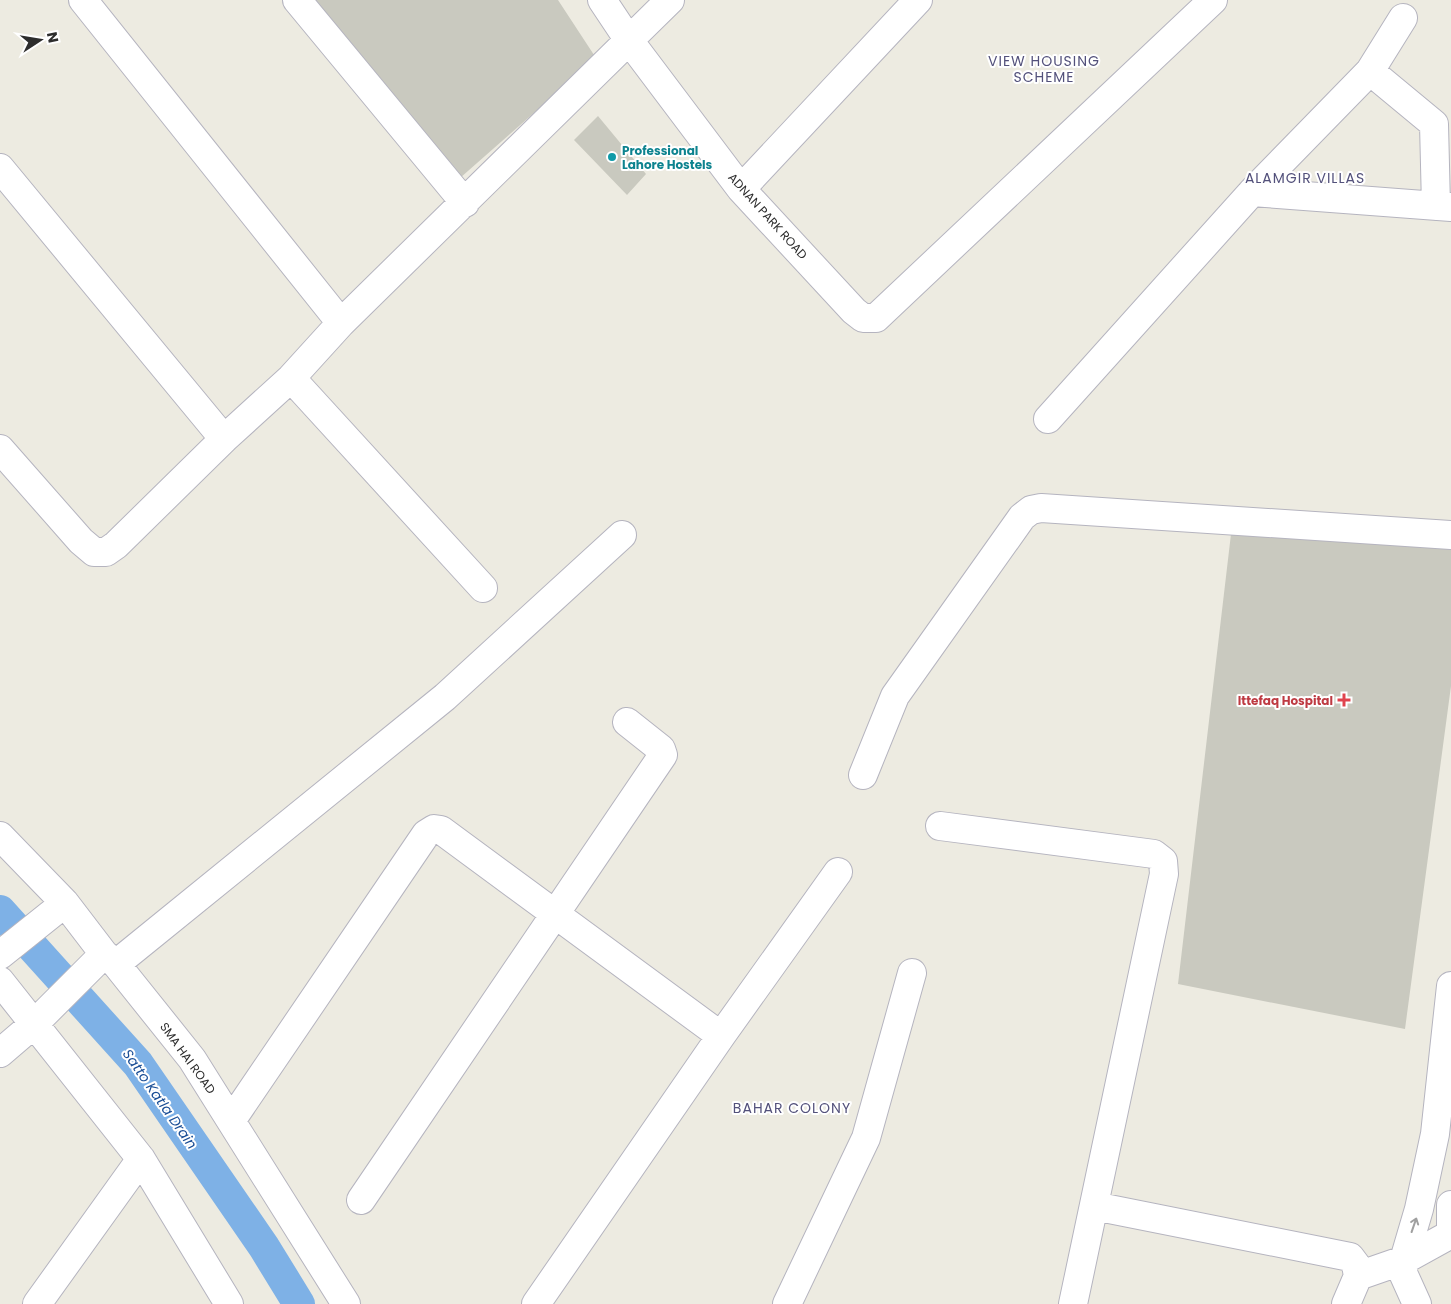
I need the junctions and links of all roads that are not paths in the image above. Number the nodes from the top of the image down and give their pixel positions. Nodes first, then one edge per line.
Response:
1 (83, 0) edge
2 (297, 0) edge
3 (602, 0) edge
4 (670, 0) edge
5 (918, 0) edge
6 (1213, 0) edge
7 (1403, 18) dead end
8 (628, 40) junction
9 (1370, 71) junction
10 (0, 168) edge
11 (741, 189) junction
12 (1252, 192) junction
13 (465, 203) junction
14 (1444, 206) edge
15 (340, 323) junction
16 (291, 378) junction
17 (1048, 419) dead end
18 (224, 439) junction
19 (0, 449) edge
20 (622, 535) dead end
21 (1451, 535) edge
22 (483, 588) dead end
23 (626, 722) dead end
24 (863, 774) dead end
25 (940, 826) dead end
26 (0, 836) edge
27 (838, 872) dead end
28 (56, 910) junction
29 (555, 914) junction
30 (5, 951) edge
31 (104, 961) junction
32 (912, 973) dead end
33 (0, 981) edge
34 (1451, 986) edge
35 (44, 1014) junction
36 (721, 1036) junction
37 (0, 1053) edge
38 (232, 1121) junction
39 (142, 1159) junction
40 (362, 1200) dead end
41 (1451, 1205) edge
42 (1094, 1206) junction
43 (1451, 1234) edge
44 (1404, 1260) junction
45 (1358, 1276) junction
46 (37, 1304) edge
47 (229, 1304) edge
48 (346, 1304) edge
49 (536, 1304) edge
50 (787, 1304) edge
51 (1073, 1304) edge
52 (1346, 1304) edge
53 (1417, 1304) edge

1 - 15 street
2 - 13 street
3 - 8 street, ADNAN PARK ROAD
4 - 8 street
5 - 11 street
6 - 11 street, ADNAN PARK ROAD
7 - 9 street
8 - 11 street, ADNAN PARK ROAD
8 - 13 street
9 - 12 street
9 - 14 street
10 - 18 street
12 - 14 street
12 - 17 street
13 - 15 street
15 - 16 street
16 - 18 street
16 - 22 street
18 - 19 street
20 - 31 street
21 - 24 street
23 - 29 street
25 - 42 street
26 - 28 street, SMA HAI ROAD
27 - 36 street
28 - 30 street
28 - 31 street, SMA HAI ROAD
29 - 36 street
29 - 38 street
29 - 40 street
31 - 35 street
31 - 38 street, SMA HAI ROAD
32 - 50 street
33 - 35 street
44 -> 34 street
35 - 37 street
35 - 39 street
36 - 49 street
38 - 48 street, SMA HAI ROAD
39 - 46 street
39 - 47 street
41 - 43 street
42 - 45 street
42 - 51 street
43 - 44 street
44 - 45 street
44 - 53 street
45 - 52 street

